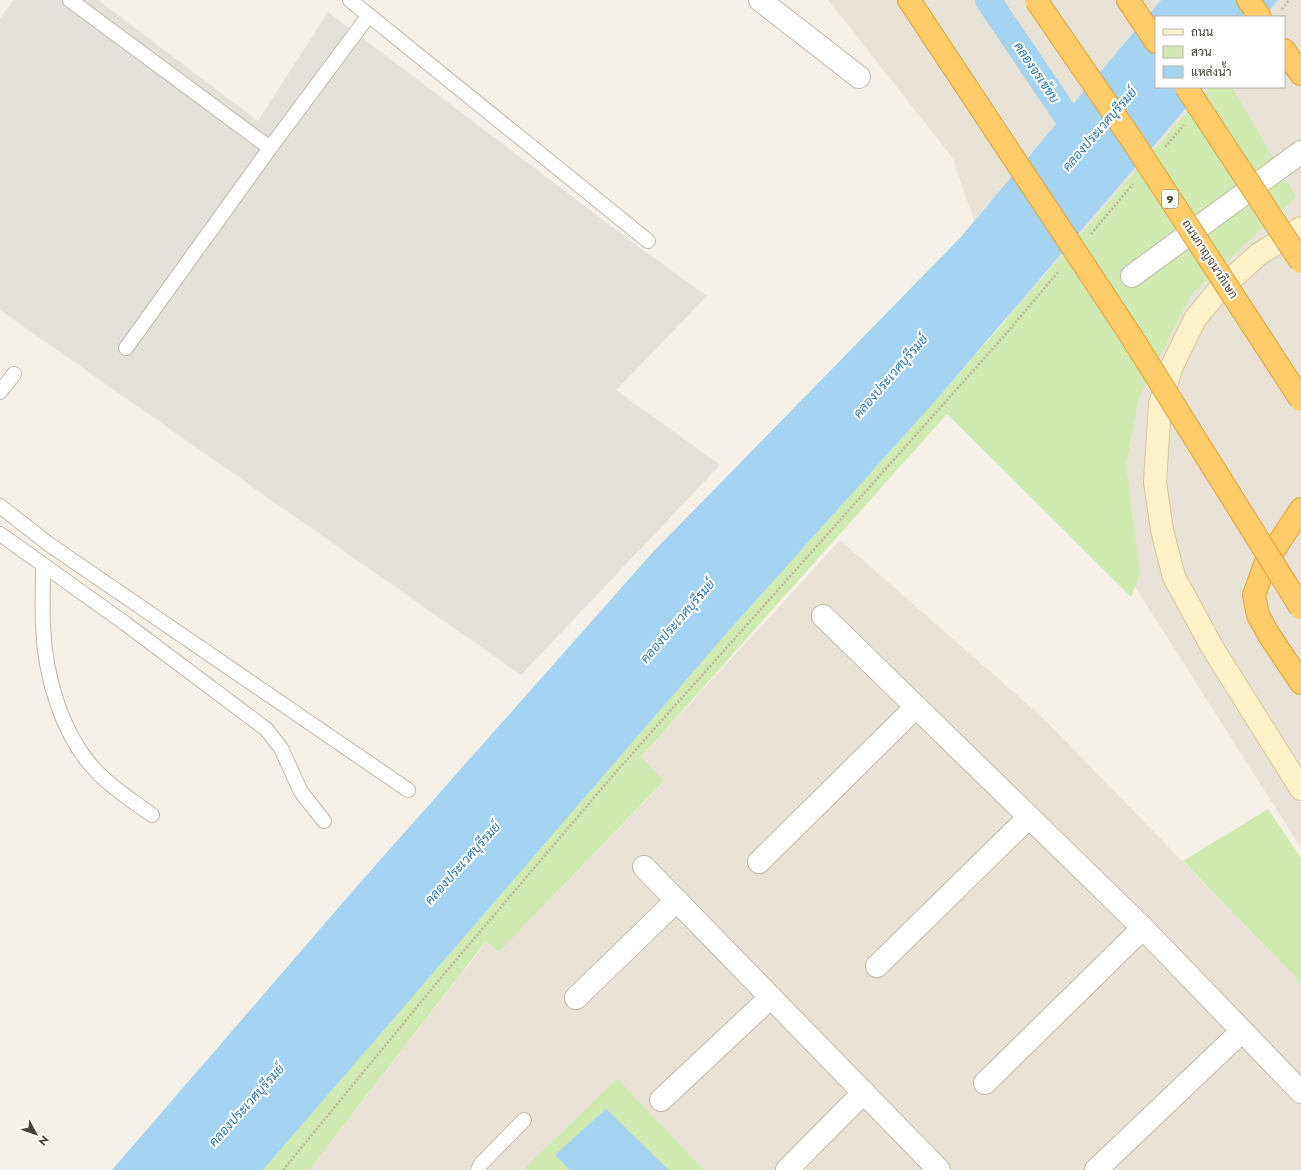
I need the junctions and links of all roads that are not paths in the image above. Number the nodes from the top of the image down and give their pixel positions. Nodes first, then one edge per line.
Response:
1 (70, 0) edge
2 (350, 0) edge
3 (760, 0) edge
4 (909, 0) edge
5 (1036, 0) edge
6 (1128, 0) edge
7 (1248, 0) edge
8 (369, 15) junction
9 (1259, 16) edge
10 (1155, 40) edge
11 (1285, 51) edge
12 (1301, 74) edge
13 (859, 77) dead end
14 (1187, 88) edge
15 (270, 148) junction
16 (1301, 152) edge
17 (1301, 228) edge
18 (648, 241) dead end
19 (1301, 262) edge
20 (1132, 276) dead end
21 (126, 348) dead end
22 (14, 374) dead end
23 (0, 392) edge
24 (1301, 400) edge
25 (0, 506) edge
26 (1301, 509) edge
27 (0, 534) edge
28 (43, 565) junction
29 (1301, 608) edge
30 (823, 616) dead end
31 (1301, 684) edge
32 (916, 707) junction
33 (1301, 789) edge
34 (408, 790) dead end
35 (152, 815) dead end
36 (1029, 817) junction
37 (324, 821) dead end
38 (759, 862) dead end
39 (644, 867) dead end
40 (677, 900) junction
41 (1143, 928) junction
42 (877, 966) dead end
43 (771, 997) junction
44 (576, 998) dead end
45 (1242, 1031) junction
46 (985, 1083) dead end
47 (864, 1092) junction
48 (1301, 1092) edge
49 (661, 1100) dead end
50 (524, 1120) dead end
51 (478, 1170) edge
52 (787, 1170) edge
53 (939, 1170) edge
54 (1096, 1170) edge

1 - 15 lane
2 - 8 lane
3 - 13 street
4 - 29 highway, bridge
5 - 24 highway, ถนนกาญจนาภิเษก / 9, bridge
6 - 10 highway
7 - 9 highway
8 - 15 lane
8 - 18 lane
11 - 12 highway
14 - 19 highway, bridge
15 - 21 lane
16 - 20 street
17 - 33 main road
22 - 23 lane
25 - 34 lane
26 - 31 highway
27 - 28 lane
28 - 35 lane
28 - 37 lane
30 - 32 street
32 - 36 street
32 - 38 street
36 - 41 street
36 - 42 street
39 - 40 street
40 - 43 street
40 - 44 street
41 - 45 street
41 - 46 street
43 - 47 street
43 - 49 street
45 - 48 street
45 - 54 street
47 - 52 street
47 - 53 street
50 - 51 lane

